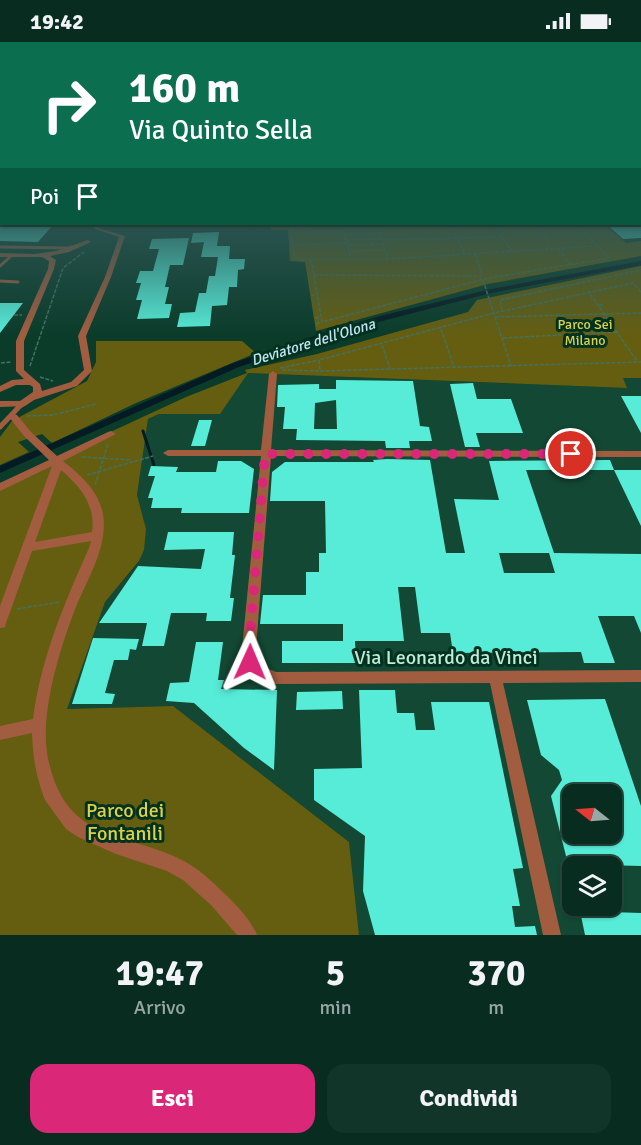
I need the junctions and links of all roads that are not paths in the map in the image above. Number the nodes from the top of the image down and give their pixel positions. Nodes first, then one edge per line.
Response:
1 (67, 253) edge
2 (78, 253) edge
3 (117, 253) edge
4 (0, 255) edge
5 (11, 256) junction
6 (45, 256) junction
7 (0, 266) edge
8 (50, 273) junction
9 (0, 281) edge
10 (18, 282) dead end
11 (20, 371) junction
12 (273, 374) dead end
13 (36, 381) junction
14 (62, 385) junction
15 (3, 387) edge
16 (32, 399) junction
17 (0, 404) edge
18 (11, 418) junction
19 (0, 428) edge
20 (111, 434) road end
21 (168, 453) dead end
22 (265, 454) junction
23 (641, 454) edge
24 (57, 459) junction
25 (0, 487) edge
26 (99, 535) junction
27 (29, 547) junction
28 (0, 623) edge
29 (495, 676) junction
30 (641, 676) edge
31 (37, 725) junction
32 (0, 733) edge
33 (248, 935) edge
34 (552, 935) edge

1 - 6 street
2 - 8 street
3 - 14 street
4 - 5 street
5 - 6 street
5 - 7 lane
6 - 8 street
8 - 11 street
9 - 10 lane
11 - 13 street
11 - 15 street
12 - 22 street
13 - 14 street
13 - 15 street
13 - 16 street
14 - 16 street
16 - 17 street
16 - 18 lane
17 - 18 lane
18 - 19 lane
18 - 24 street
20 - 24 street
21 - 22 street
22 - 23 street
22 - 29 street, Via Leonardo da Vinci
24 - 25 street
24 - 26 street
24 - 27 street
26 - 27 street
26 - 31 street
27 - 28 street
29 - 30 street, Via Leonardo da Vinci
29 - 34 street
31 - 32 street
31 - 33 street

